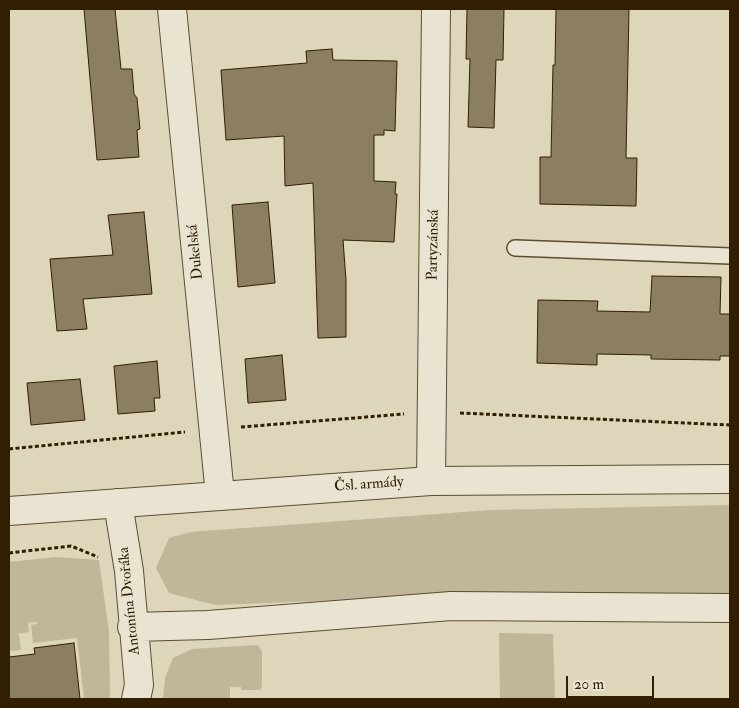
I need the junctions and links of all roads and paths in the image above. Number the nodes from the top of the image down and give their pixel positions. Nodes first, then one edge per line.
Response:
1 (172, 9) edge
2 (436, 9) edge
3 (515, 248) dead end
4 (730, 256) edge
5 (432, 411) junction
6 (730, 425) edge
7 (214, 430) junction
8 (9, 449) edge
9 (730, 479) edge
10 (431, 481) junction
11 (220, 495) junction
12 (118, 503) junction
13 (9, 511) edge
14 (9, 553) edge
15 (106, 560) dead end
16 (730, 608) edge
17 (132, 627) junction
18 (136, 699) edge

1 - 7 street, Dukelská
2 - 5 street, Partyzánská
3 - 4 lane
5 - 6 path
5 - 7 path
5 - 10 street, Partyzánská
7 - 8 path
7 - 11 street, Dukelská
9 - 10 street, Čsl. armády
10 - 11 street, Čsl. armády
11 - 12 street, Čsl. armády
12 - 13 street, Čsl. armády
12 - 17 street, Antonína Dvořáka
14 - 15 path
16 - 17 street
17 - 18 street, Antonína Dvořáka

